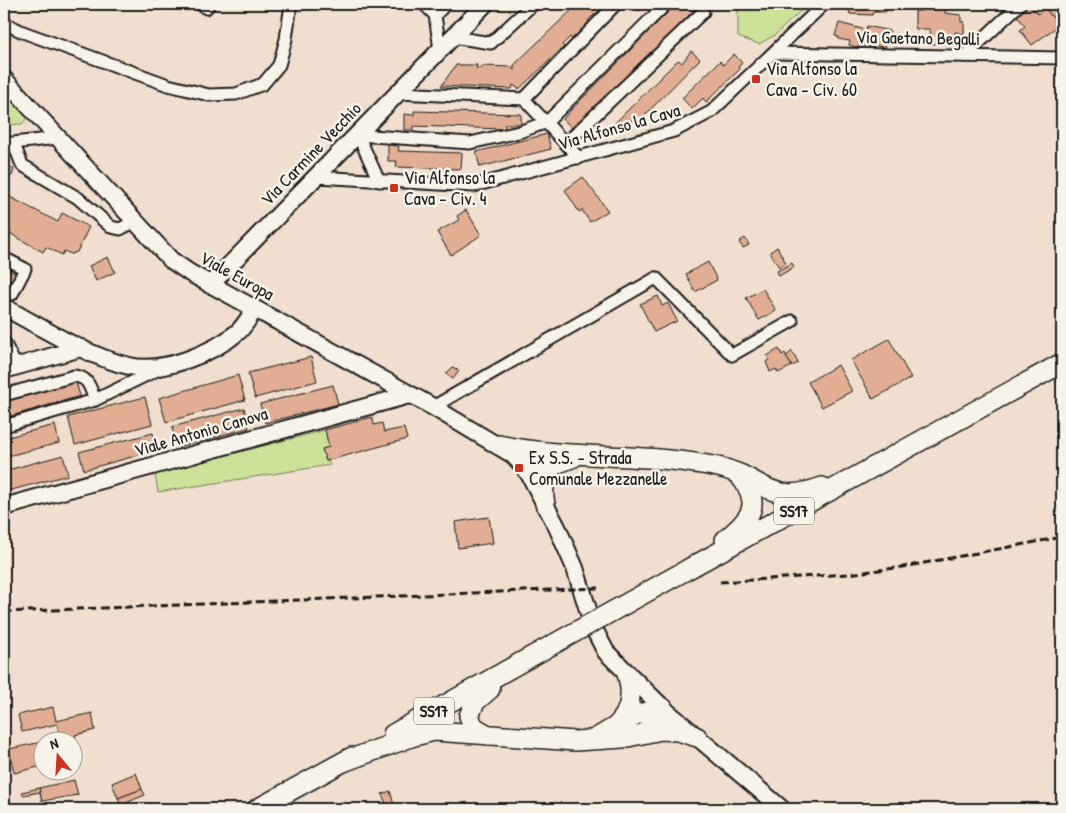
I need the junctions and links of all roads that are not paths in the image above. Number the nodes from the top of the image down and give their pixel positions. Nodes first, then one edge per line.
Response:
1 (200, 4) edge
2 (210, 4) edge
3 (290, 4) edge
4 (424, 4) edge
5 (446, 4) edge
6 (485, 4) edge
7 (532, 4) edge
8 (616, 4) edge
9 (666, 4) edge
10 (824, 4) edge
11 (1020, 4) edge
12 (703, 12) dead end
13 (435, 15) junction
14 (4, 23) edge
15 (453, 37) junction
16 (440, 50) junction
17 (774, 54) junction
18 (965, 56) junction
19 (1062, 58) edge
20 (4, 79) edge
21 (398, 93) junction
22 (524, 98) junction
23 (547, 122) junction
24 (358, 135) junction
25 (58, 138) junction
26 (566, 143) junction
27 (9, 144) edge
28 (579, 158) junction
29 (316, 177) junction
30 (379, 181) junction
31 (136, 221) junction
32 (4, 258) edge
33 (210, 285) junction
34 (8, 300) edge
35 (255, 309) junction
36 (792, 321) dead end
37 (4, 342) edge
38 (81, 348) junction
39 (1062, 363) edge
40 (165, 366) junction
41 (10, 368) edge
42 (409, 394) junction
43 (4, 395) edge
44 (95, 400) junction
45 (433, 407) junction
46 (4, 426) edge
47 (499, 445) junction
48 (554, 458) junction
49 (888, 460) junction
50 (527, 470) junction
51 (738, 474) junction
52 (545, 504) junction
53 (4, 508) edge
54 (695, 565) junction
55 (526, 660) junction
56 (627, 674) junction
57 (663, 708) junction
58 (616, 726) junction
59 (645, 733) junction
60 (491, 736) junction
61 (697, 737) junction
62 (592, 740) junction
63 (342, 762) junction
64 (258, 809) edge
65 (782, 809) edge

1 - 2 street
3 - 14 street
4 - 13 street
5 - 13 street
6 - 15 street, Via Carmine Vecchio
7 - 15 street
8 - 22 street
9 - 23 street
10 - 17 street, Via Alfonso la Cava
11 - 18 street
12 - 26 street, Via Alfonso la Cava
13 - 16 street
15 - 16 street, Via Carmine Vecchio
16 - 21 street, Via Carmine Vecchio
17 - 18 street, Via Gaetano Begalli
17 - 28 street, Via Alfonso la Cava
18 - 19 street, Via Gaetano Begalli
20 - 25 street, Viale Europa
21 - 22 street
21 - 24 street, Via Carmine Vecchio
22 - 23 street
23 - 24 street
23 - 26 street
24 - 29 street, Via Carmine Vecchio
24 - 30 street
25 - 27 street
25 - 31 street, Viale Europa
26 - 28 street
27 - 31 street
28 - 30 street, Via Alfonso la Cava
29 - 30 street, Via Alfonso la Cava
29 - 33 street, Via Carmine Vecchio
31 - 33 street, Viale Europa
32 - 34 street
33 - 35 street, Viale Europa
34 - 38 street
35 - 40 street
35 - 42 street, Viale Europa
36 - 45 street
37 - 41 street
38 - 40 street
38 - 41 street
39 - 49 main road, SS17
40 - 44 street
42 - 45 street, Viale Europa
42 - 53 street, Viale Antonio Canova
43 - 44 street
44 - 46 street
45 - 47 street, Viale Europa
47 - 48 main road
47 - 50 street, Viale Europa
48 - 50 main road
48 - 51 main road
48 - 52 main road
49 - 51 main road
49 - 54 main road, SS17
50 - 52 street, Viale Europa
51 - 54 main road
52 - 56 street, Viale Europa
54 - 55 main road, SS17, bridge
55 - 60 main road
55 - 63 main road, SS17
56 - 57 street, Viale Europa
56 - 58 main road
57 - 58 main road
57 - 59 main road
57 - 61 street, Viale Europa
58 - 62 main road
59 - 61 main road
59 - 62 main road
60 - 62 main road
60 - 63 main road
61 - 65 street, Viale Europa
63 - 64 main road, SS17

